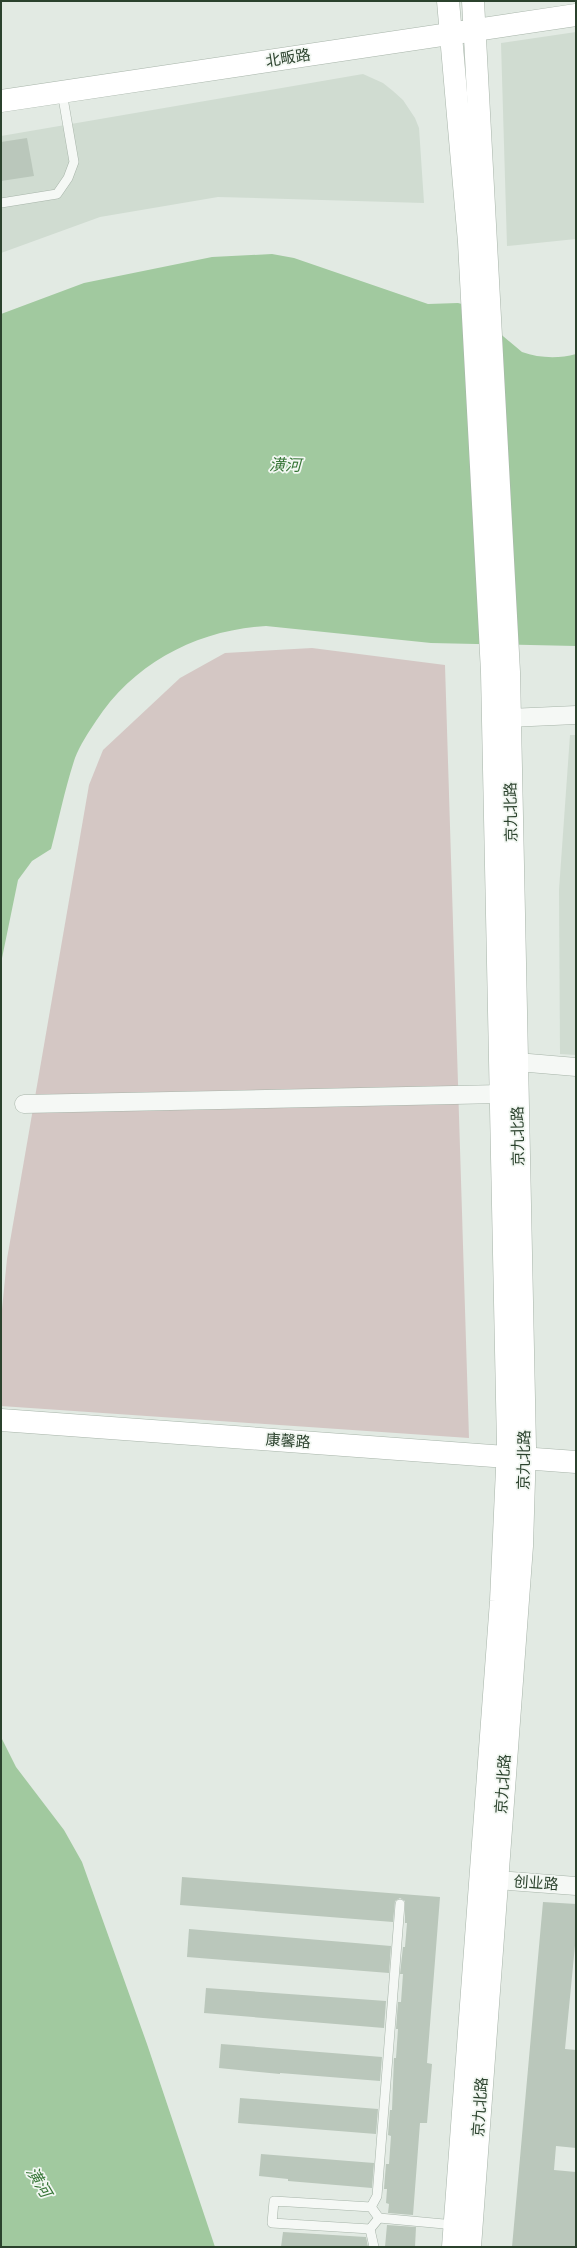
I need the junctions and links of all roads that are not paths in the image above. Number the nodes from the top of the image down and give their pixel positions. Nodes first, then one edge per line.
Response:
1 (448, 1) edge
2 (473, 1) edge
3 (576, 15) edge
4 (474, 30) junction
5 (450, 34) junction
6 (62, 92) junction
7 (1, 101) edge
8 (1, 203) edge
9 (477, 241) junction
10 (500, 672) junction
11 (576, 715) edge
12 (509, 718) junction
13 (517, 1062) junction
14 (576, 1067) edge
15 (501, 1094) junction
16 (24, 1104) dead end
17 (1, 1420) edge
18 (516, 1457) junction
19 (576, 1462) edge
20 (496, 1880) junction
21 (576, 1886) edge
22 (400, 1904) dead end
23 (371, 2207) junction
24 (379, 2218) junction
25 (455, 2225) junction
26 (370, 2229) junction
27 (374, 2247) edge
28 (453, 2247) edge
29 (470, 2247) edge

1 - 5 main road
2 - 4 main road
3 - 4 main road, 北畈路
4 - 5 main road, 北畈路
4 - 9 main road
5 - 6 main road, 北畈路
5 - 9 main road
6 - 7 main road, 北畈路
6 - 8 lane
9 - 10 main road
10 - 12 main road, 京九北路
10 - 15 main road, 京九北路
11 - 12 street
12 - 13 main road, 京九北路
13 - 14 street
13 - 18 main road, 京九北路
15 - 16 street
15 - 18 main road, 京九北路
17 - 18 main road, 康馨路
18 - 19 main road, 康馨路
18 - 20 main road, 京九北路
18 - 25 main road, 京九北路
20 - 21 street, 创业路
20 - 29 main road, 京九北路
22 - 23 lane
23 - 24 lane
23 - 26 lane
24 - 25 lane
24 - 26 lane
25 - 28 main road, 京九北路
26 - 27 lane

